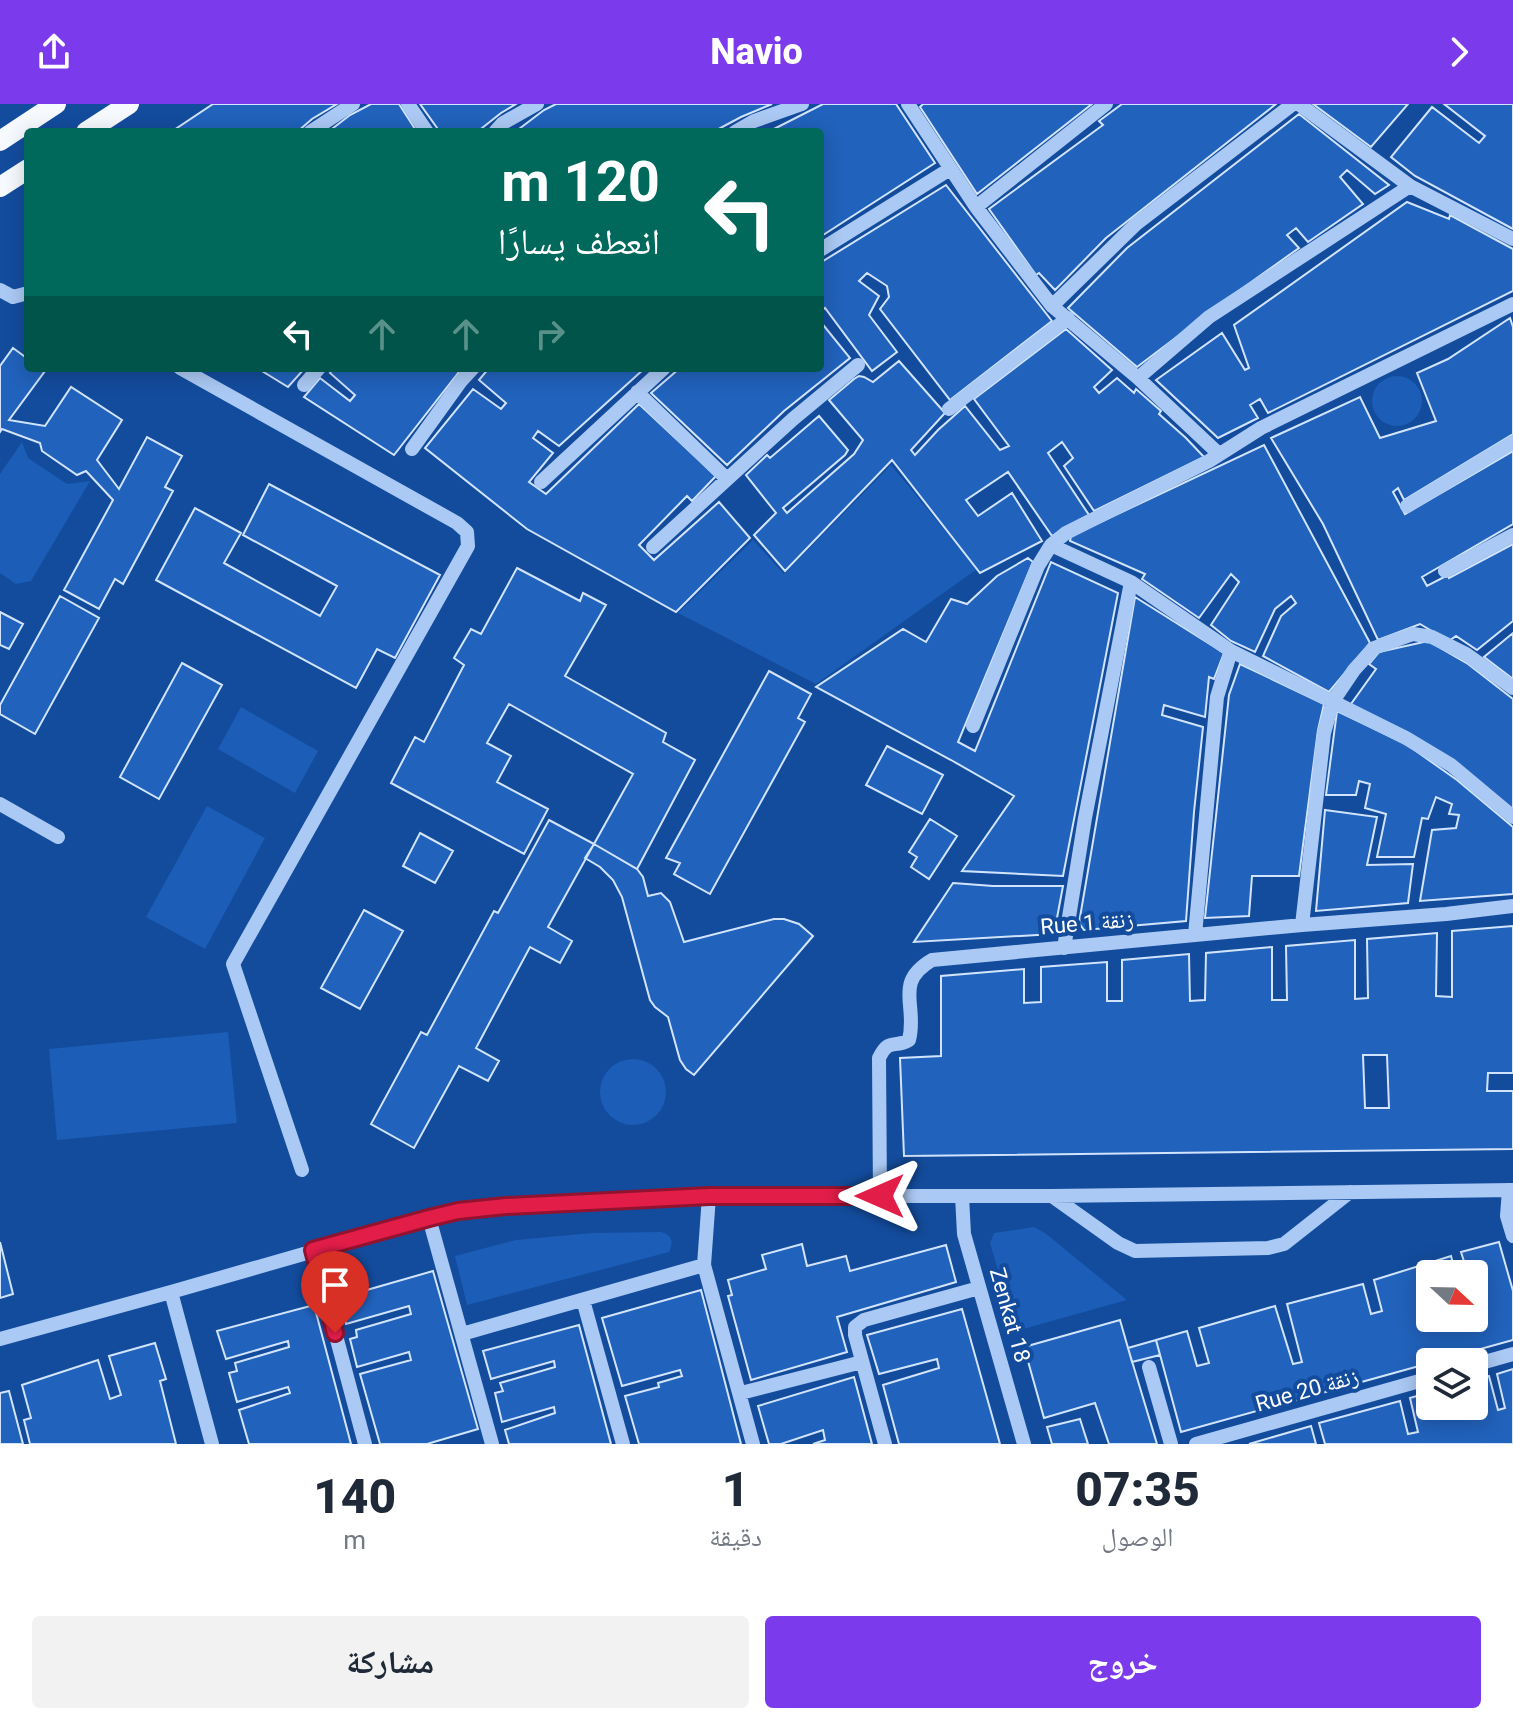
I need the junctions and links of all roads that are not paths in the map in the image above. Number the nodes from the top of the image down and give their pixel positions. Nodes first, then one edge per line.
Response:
1 (56, 104) edge
2 (129, 104) edge
3 (353, 104) edge
4 (408, 104) edge
5 (537, 104) edge
6 (802, 104) edge
7 (908, 104) edge
8 (1106, 104) edge
9 (1296, 104) edge
10 (92, 128) edge
11 (316, 128) edge
12 (424, 128) edge
13 (499, 128) edge
14 (742, 128) edge
15 (0, 141) edge
16 (950, 169) junction
17 (24, 172) edge
18 (1410, 186) junction
19 (0, 187) edge
20 (976, 207) junction
21 (1513, 239) edge
22 (824, 248) edge
23 (0, 290) edge
24 (24, 294) edge
25 (1513, 305) edge
26 (1052, 306) junction
27 (1068, 318) junction
28 (858, 365) dead end
29 (187, 372) edge
30 (315, 372) edge
31 (469, 372) edge
32 (660, 372) edge
33 (1138, 378) junction
34 (304, 385) dead end
35 (637, 392) junction
36 (949, 409) dead end
37 (1513, 442) edge
38 (412, 449) dead end
39 (1219, 454) junction
40 (727, 479) junction
41 (541, 482) dead end
42 (1407, 506) dead end
43 (1513, 535) edge
44 (1051, 545) junction
45 (653, 547) dead end
46 (1445, 571) dead end
47 (1131, 582) junction
48 (1231, 651) junction
49 (1513, 688) edge
50 (1333, 701) junction
51 (973, 726) dead end
52 (0, 804) edge
53 (1513, 817) edge
54 (58, 837) dead end
55 (1513, 906) edge
56 (1302, 925) junction
57 (1195, 935) junction
58 (1064, 948) junction
59 (302, 1170) dead end
60 (1511, 1190) edge
61 (1350, 1192) junction
62 (709, 1196) junction
63 (880, 1196) junction
64 (962, 1196) junction
65 (1051, 1196) junction
66 (429, 1218) junction
67 (1513, 1236) edge
68 (313, 1250) junction
69 (704, 1265) junction
70 (979, 1288) junction
71 (171, 1292) junction
72 (583, 1300) junction
73 (462, 1334) junction
74 (0, 1339) edge
75 (1513, 1354) edge
76 (1488, 1361) edge
77 (862, 1362) junction
78 (1149, 1367) dead end
79 (1416, 1382) edge
80 (741, 1393) junction
81 (212, 1444) edge
82 (365, 1444) edge
83 (492, 1444) edge
84 (623, 1444) edge
85 (753, 1444) edge
86 (885, 1444) edge
87 (1024, 1444) edge
88 (1171, 1444) edge
89 (1196, 1444) edge

1 - 15 main road
2 - 10 main road
3 - 11 street
4 - 12 street
5 - 13 street
6 - 14 street
7 - 16 street
8 - 20 street
9 - 18 street
9 - 26 street
16 - 20 street
16 - 22 street
17 - 19 main road
18 - 21 street
18 - 33 street
20 - 26 street
23 - 24 street
25 - 39 street
26 - 27 street
27 - 33 street
27 - 36 street
28 - 40 street
29 - 59 street
30 - 34 street
31 - 38 street
32 - 35 street
33 - 39 street
35 - 40 street
35 - 41 street
37 - 42 street
39 - 44 street
40 - 45 street
43 - 46 street
44 - 47 street
44 - 51 street
47 - 48 street
47 - 58 street
48 - 50 street
48 - 57 street
49 - 50 street
50 - 53 street
50 - 56 street
52 - 54 street
55 - 56 street, Rue 1 زنقة
56 - 57 street, Rue 1 زنقة
57 - 58 street, Rue 1 زنقة
58 - 63 street, Rue 1 زنقة
60 - 61 street
60 - 67 street
61 - 65 street
61 - 65 street
62 - 63 street
62 - 66 street
62 - 69 street
63 - 64 street
64 - 65 street
64 - 70 street, Zenkat 18
66 - 68 street
66 - 73 street
68 - 71 street
68 - 82 street
69 - 72 street
69 - 80 street
70 - 77 street
70 - 87 street, Zenkat 18
71 - 74 street
71 - 81 street
72 - 73 street
72 - 84 street
73 - 83 street
75 - 76 street
77 - 80 street
77 - 86 street
78 - 88 street
79 - 89 street, Rue 20 زنقة
80 - 85 street

